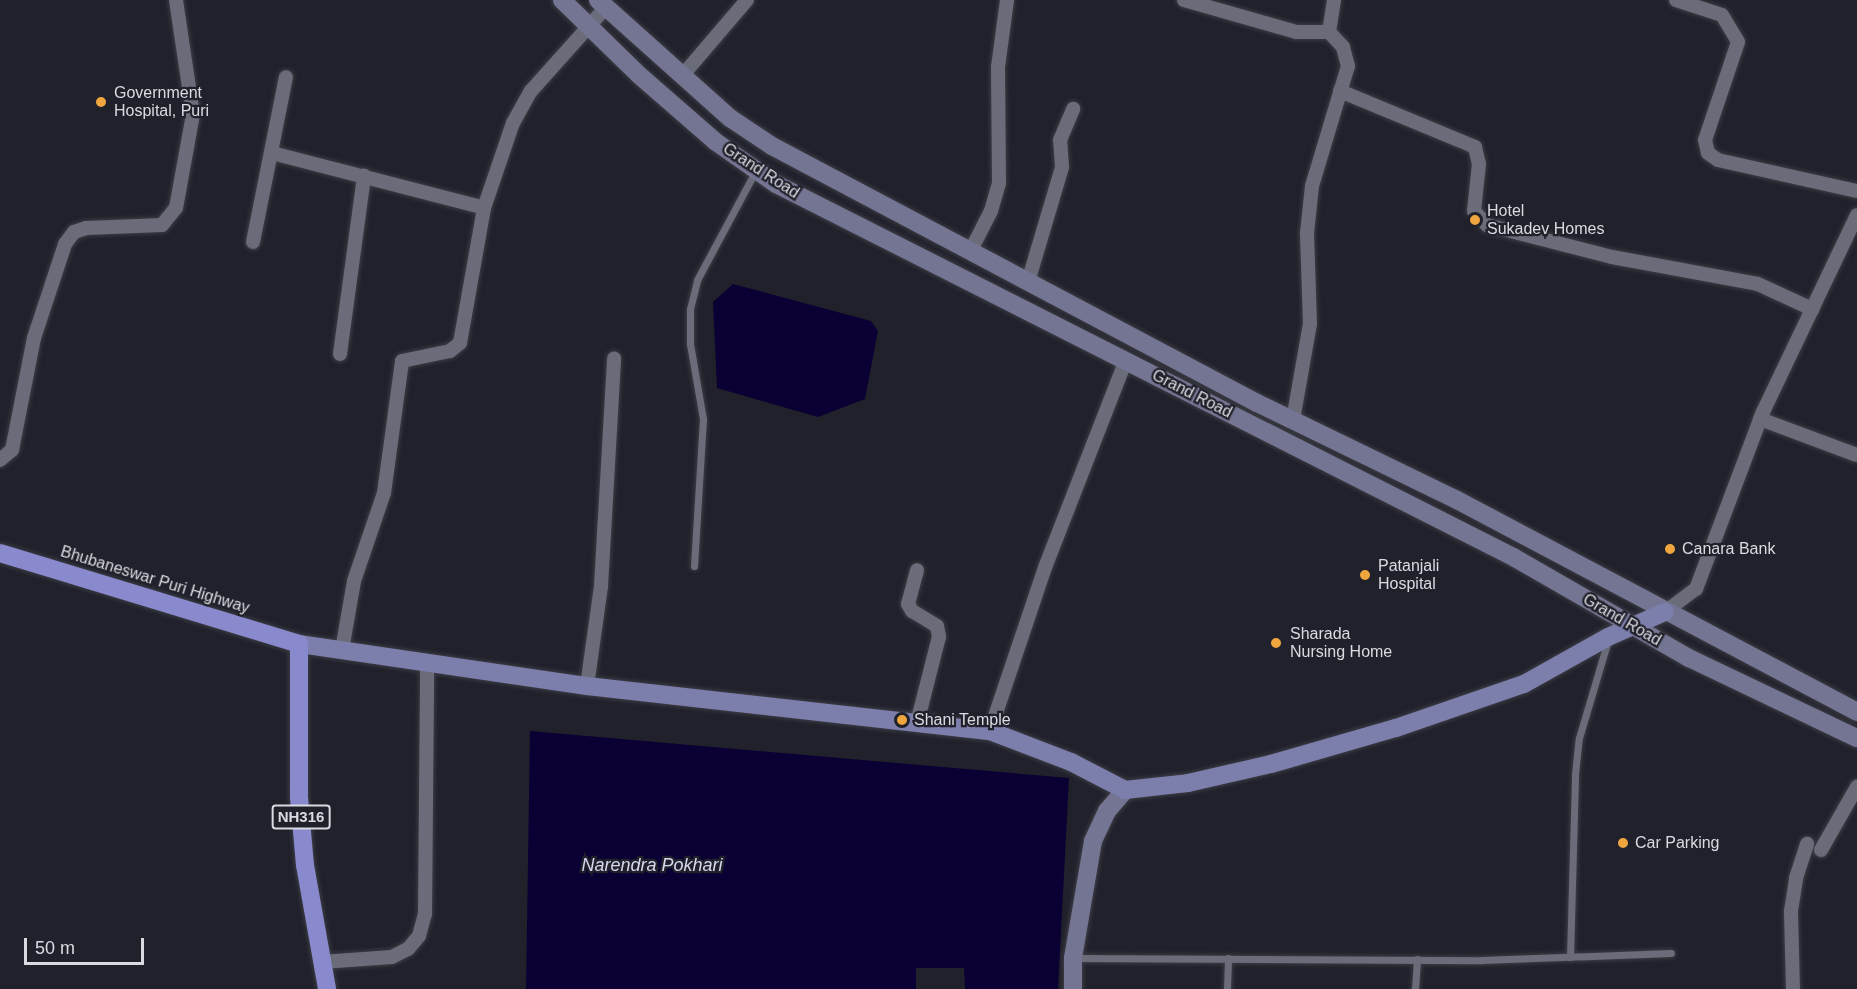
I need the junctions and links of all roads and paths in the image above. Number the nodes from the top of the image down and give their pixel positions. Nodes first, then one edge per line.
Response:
1 (176, 0) edge
2 (562, 0) edge
3 (747, 0) edge
4 (1007, 0) edge
5 (1184, 0) edge
6 (1334, 0) edge
7 (1676, 0) edge
8 (602, 4) edge
9 (589, 27) junction
10 (1329, 32) junction
11 (682, 76) junction
12 (286, 77) dead end
13 (1340, 91) junction
14 (1073, 109) dead end
15 (272, 153) junction
16 (755, 171) junction
17 (364, 176) junction
18 (1857, 191) edge
19 (484, 208) junction
20 (1857, 215) edge
21 (253, 242) dead end
22 (970, 252) junction
23 (1028, 282) junction
24 (1812, 309) junction
25 (340, 354) dead end
26 (614, 358) dead end
27 (1126, 360) junction
28 (1760, 419) junction
29 (1293, 420) junction
30 (1857, 455) edge
31 (0, 460) edge
32 (0, 553) edge
33 (694, 566) dead end
34 (917, 570) dead end
35 (1665, 612) junction
36 (1632, 627) junction
37 (1608, 637) junction
38 (299, 644) junction
39 (342, 650) junction
40 (427, 663) junction
41 (587, 686) junction
42 (1855, 707) edge
43 (916, 723) junction
44 (990, 731) junction
45 (1857, 738) edge
46 (1857, 787) edge
47 (1125, 790) junction
48 (1807, 844) dead end
49 (1821, 850) dead end
50 (1671, 953) dead end
51 (1570, 957) junction
52 (1073, 958) junction
53 (1228, 958) junction
54 (1417, 959) junction
55 (322, 962) junction
56 (327, 989) edge
57 (1073, 989) edge
58 (1227, 989) edge
59 (1415, 989) edge
60 (1793, 989) edge

1 - 31 street
2 - 9 main road, Grand Road
3 - 11 street
4 - 22 street
5 - 10 street
6 - 10 street
7 - 18 street
8 - 9 street
8 - 11 main road, Grand Road
9 - 16 main road, Grand Road
9 - 19 street
10 - 13 street
11 - 22 main road, Grand Road
12 - 15 street
13 - 24 street
13 - 29 street
14 - 23 street
15 - 17 street
15 - 21 street
16 - 27 main road, Grand Road
16 - 33 lane
17 - 19 street
17 - 25 street
19 - 39 street
20 - 24 street
22 - 23 main road, Grand Road
23 - 29 main road, Grand Road
24 - 28 street
26 - 41 street
27 - 36 main road, Grand Road
27 - 44 street
28 - 30 street
28 - 35 street
29 - 35 main road, Grand Road
32 - 38 highway, Bhubaneswar Puri Highway
34 - 43 street
35 - 36 main road
35 - 42 main road, Grand Road
36 - 37 main road
36 - 45 main road, Grand Road
37 - 47 main road
37 - 51 lane
38 - 39 main road
38 - 55 highway, NH316
39 - 40 main road
40 - 41 main road
40 - 55 street
41 - 43 main road
43 - 44 main road
44 - 47 main road
46 - 49 street
47 - 52 main road
48 - 60 street
50 - 51 lane
51 - 54 lane
52 - 53 lane
52 - 57 main road
53 - 54 lane
53 - 58 lane
54 - 59 lane
55 - 56 highway, NH316

